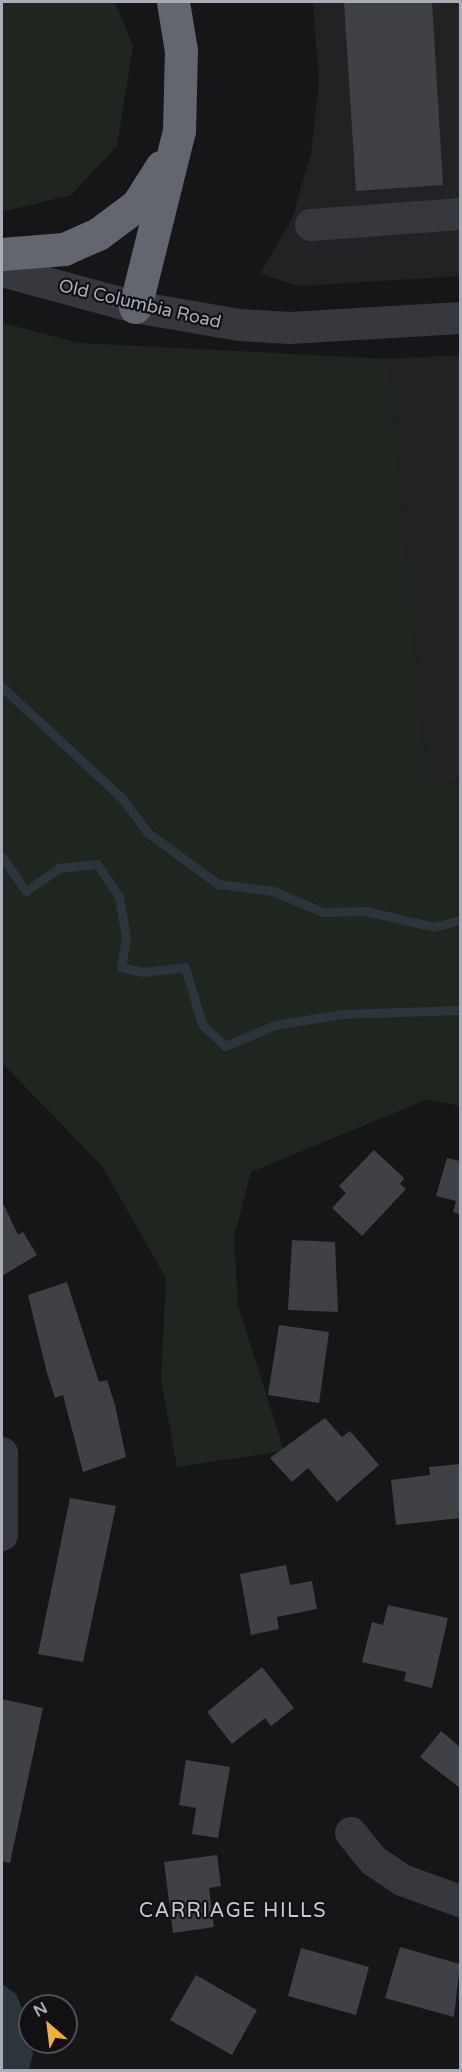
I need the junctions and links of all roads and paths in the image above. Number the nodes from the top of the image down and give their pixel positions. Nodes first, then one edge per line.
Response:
1 (174, 2) edge
2 (179, 131) junction
3 (460, 214) edge
4 (311, 225) dead end
5 (2, 254) edge
6 (2, 271) edge
7 (135, 307) junction
8 (460, 318) edge
9 (2, 1454) edge
10 (2, 1535) edge
11 (351, 1833) dead end
12 (460, 1901) edge

1 - 2 highway
2 - 5 highway
2 - 7 highway
3 - 4 street
6 - 7 street, Old Columbia Road
7 - 8 street, Old Columbia Road
9 - 10 street
11 - 12 street

